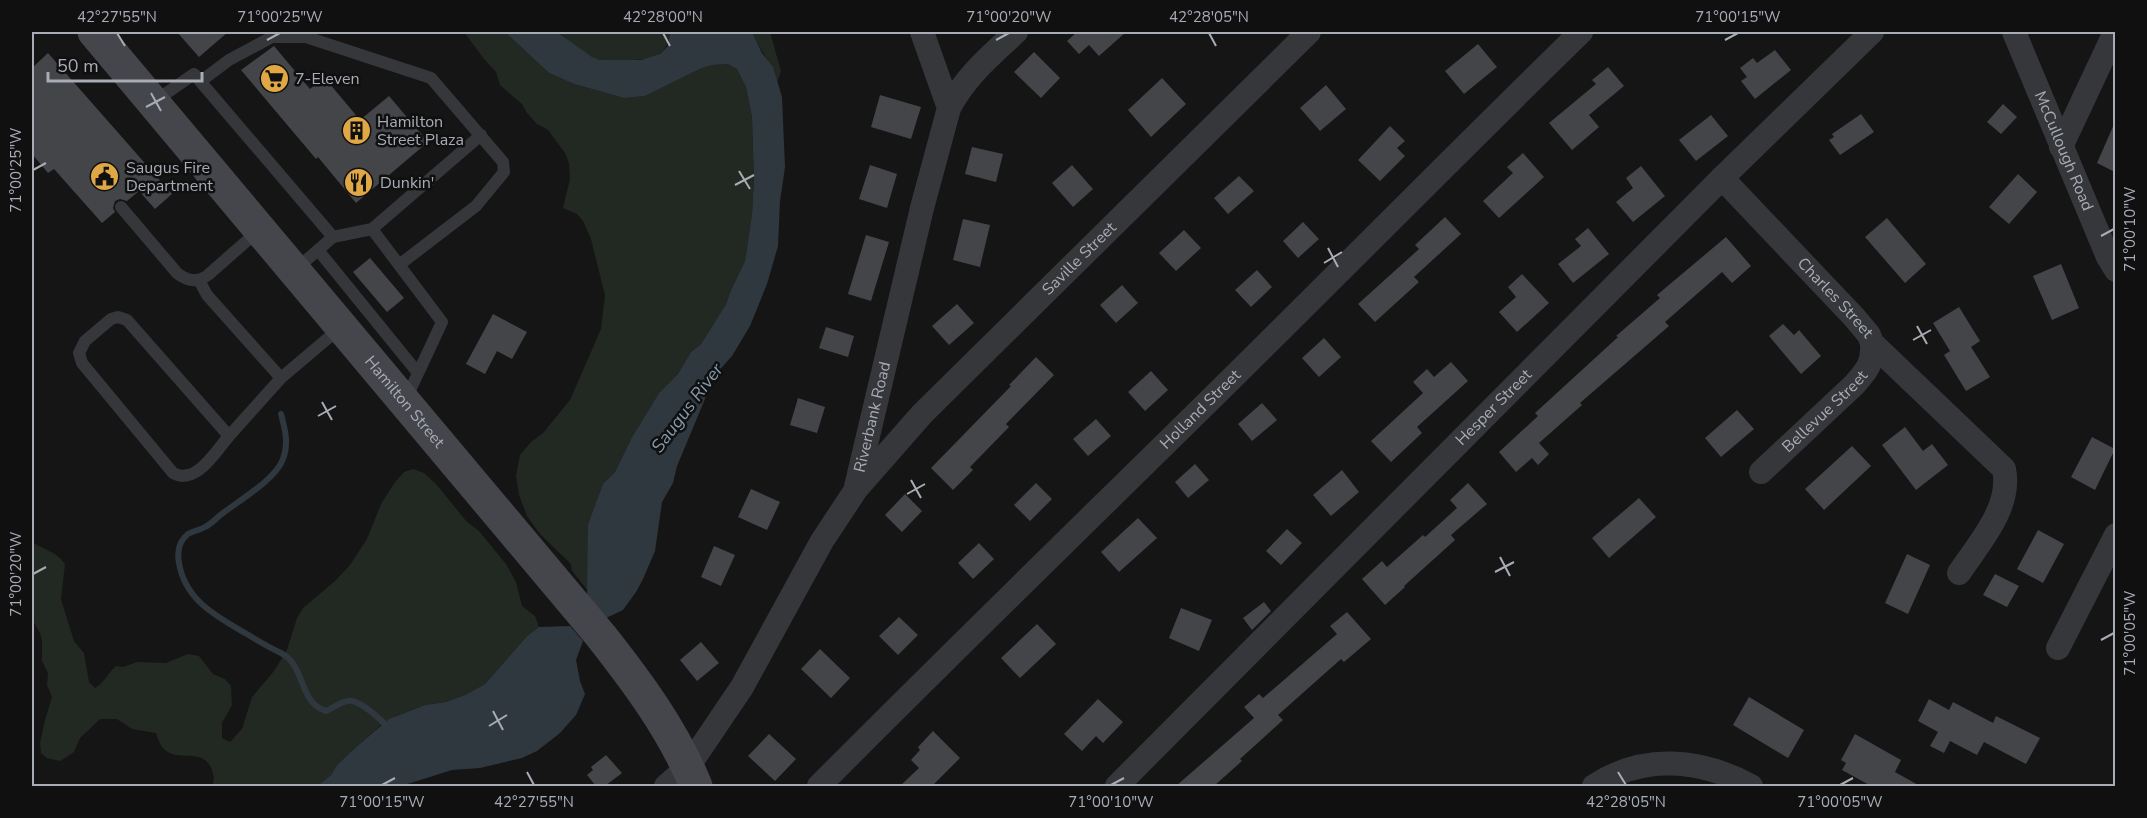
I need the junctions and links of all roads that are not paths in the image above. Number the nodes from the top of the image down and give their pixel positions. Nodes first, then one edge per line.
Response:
1 (94, 32) edge
2 (922, 32) edge
3 (1016, 32) edge
4 (1310, 32) edge
5 (1581, 32) edge
6 (1872, 32) edge
7 (2014, 32) edge
8 (2115, 32) edge
9 (201, 81) junction
10 (153, 102) junction
11 (949, 108) junction
12 (481, 135) junction
13 (2061, 147) junction
14 (1722, 177) junction
15 (121, 207) dead end
16 (372, 229) junction
17 (260, 230) junction
18 (333, 237) junction
19 (318, 250) junction
20 (399, 265) junction
21 (2115, 270) edge
22 (294, 271) junction
23 (199, 280) junction
24 (340, 327) junction
25 (1872, 343) junction
26 (418, 373) junction
27 (280, 378) junction
28 (405, 402) junction
29 (229, 436) junction
30 (1761, 472) dead end
31 (855, 491) junction
32 (2115, 535) edge
33 (1959, 573) dead end
34 (2058, 648) dead end
35 (689, 782) edge
36 (819, 786) edge
37 (1117, 786) edge
38 (1594, 786) edge
39 (1751, 786) edge

1 - 10 main road, Hamilton Street
2 - 11 street
3 - 11 street, Riverbank Road
4 - 31 street, Saville Street
5 - 36 street, Holland Street
6 - 14 street, Hesper Street
7 - 13 street, McCullough Road
8 - 13 street
9 - 10 lane
9 - 12 lane
9 - 18 lane
10 - 17 main road, Hamilton Street
11 - 31 street, Riverbank Road
12 - 16 lane
12 - 20 lane
13 - 21 street, McCullough Road
14 - 25 street, Charles Street
14 - 37 street, Hesper Street
15 - 23 lane
16 - 18 lane
16 - 20 lane
17 - 22 main road, Hamilton Street
17 - 23 lane
18 - 19 lane
19 - 22 lane
19 - 26 lane
20 - 26 lane
22 - 24 main road, Hamilton Street
23 - 27 lane
24 - 27 lane
24 - 28 main road, Hamilton Street
25 - 30 street, Bellevue Street
25 - 33 street, Charles Street
26 - 28 lane
27 - 29 lane
28 - 35 main road, Hamilton Street
29 - 29 lane
31 - 35 street, Riverbank Road
32 - 34 street
38 - 39 street

